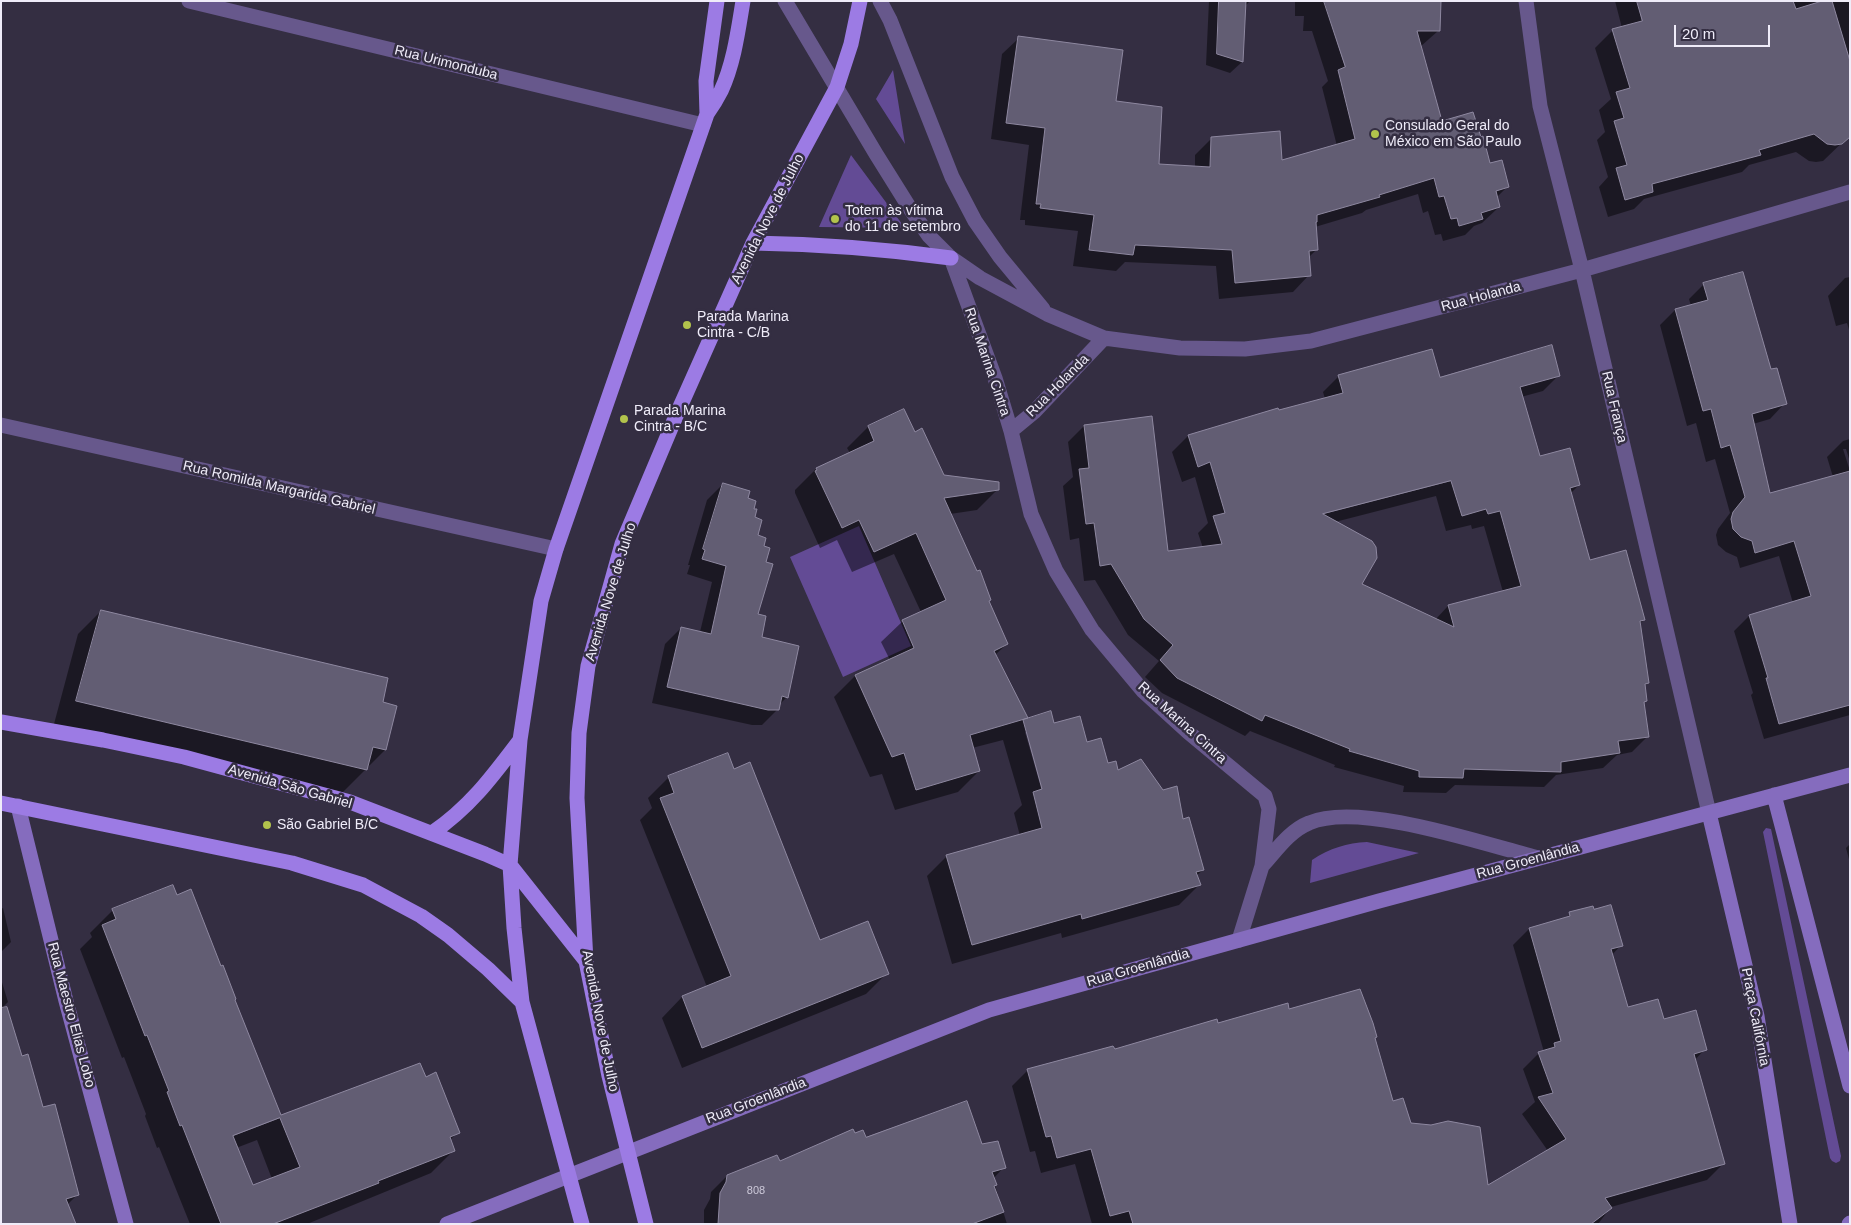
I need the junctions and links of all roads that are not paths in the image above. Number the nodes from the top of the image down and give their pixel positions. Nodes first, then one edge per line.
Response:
1 (189, 1) edge
2 (717, 1) edge
3 (744, 1) edge
4 (785, 1) edge
5 (860, 1) edge
6 (880, 1) edge
7 (1526, 1) edge
8 (837, 87) junction
9 (705, 120) junction
10 (1850, 192) edge
11 (753, 243) junction
12 (951, 258) junction
13 (1582, 270) junction
14 (1047, 314) junction
15 (1104, 338) junction
16 (1, 425) edge
17 (1011, 431) junction
18 (556, 549) junction
19 (1, 722) edge
20 (520, 740) junction
21 (1850, 775) edge
22 (1774, 795) junction
23 (1, 803) edge
24 (18, 806) junction
25 (1709, 813) junction
26 (432, 834) junction
27 (1538, 858) junction
28 (510, 865) junction
29 (1262, 866) junction
30 (1239, 940) junction
31 (586, 961) junction
32 (522, 1002) junction
33 (1850, 1086) edge
34 (627, 1152) junction
35 (568, 1176) junction
36 (126, 1224) edge
37 (447, 1224) edge
38 (582, 1224) edge
39 (646, 1224) edge
40 (1790, 1224) edge

1 - 9 street, Rua Urimonduba
2 - 9 main road
3 - 9 main road
4 - 8 street, Rua Marina Cintra
5 - 8 main road, Avenida Nove de Julho
6 - 14 street
7 - 13 street, Rua França
8 - 11 main road, Avenida Nove de Julho
8 - 12 street, Rua Marina Cintra
9 - 18 main road
10 - 13 street, Rua Holanda
11 - 12 main road
11 - 31 main road, Avenida Nove de Julho
12 - 14 street, Rua Marina Cintra
12 - 17 street, Rua Marina Cintra
13 - 15 street, Rua Holanda
13 - 25 street, Rua França
14 - 15 street, Rua Holanda
15 - 17 street, Rua Holanda
16 - 18 street, Rua Romilda Margarida Gabriel
17 - 29 street, Rua Marina Cintra
18 - 20 main road
19 - 26 main road, Avenida São Gabriel
20 - 26 main road
20 - 28 main road
21 - 22 main road, Rua Groenlândia
22 - 25 main road, Rua Groenlândia
22 - 33 main road
23 - 24 main road
24 - 32 main road
24 - 36 main road, Rua Maestro Elias Lobo
25 - 27 main road, Rua Groenlândia
25 - 40 main road, Praça Califórnia
26 - 28 main road, Avenida São Gabriel
27 - 29 street
27 - 30 main road, Rua Groenlândia
28 - 31 main road, Avenida São Gabriel
28 - 32 main road
29 - 30 street, Rua Marina Cintra
30 - 34 main road, Rua Groenlândia
31 - 34 main road, Avenida Nove de Julho
32 - 35 main road
34 - 35 main road, Rua Groenlândia
34 - 39 main road, Avenida Nove de Julho
35 - 37 main road, Rua Groenlândia
35 - 38 main road

